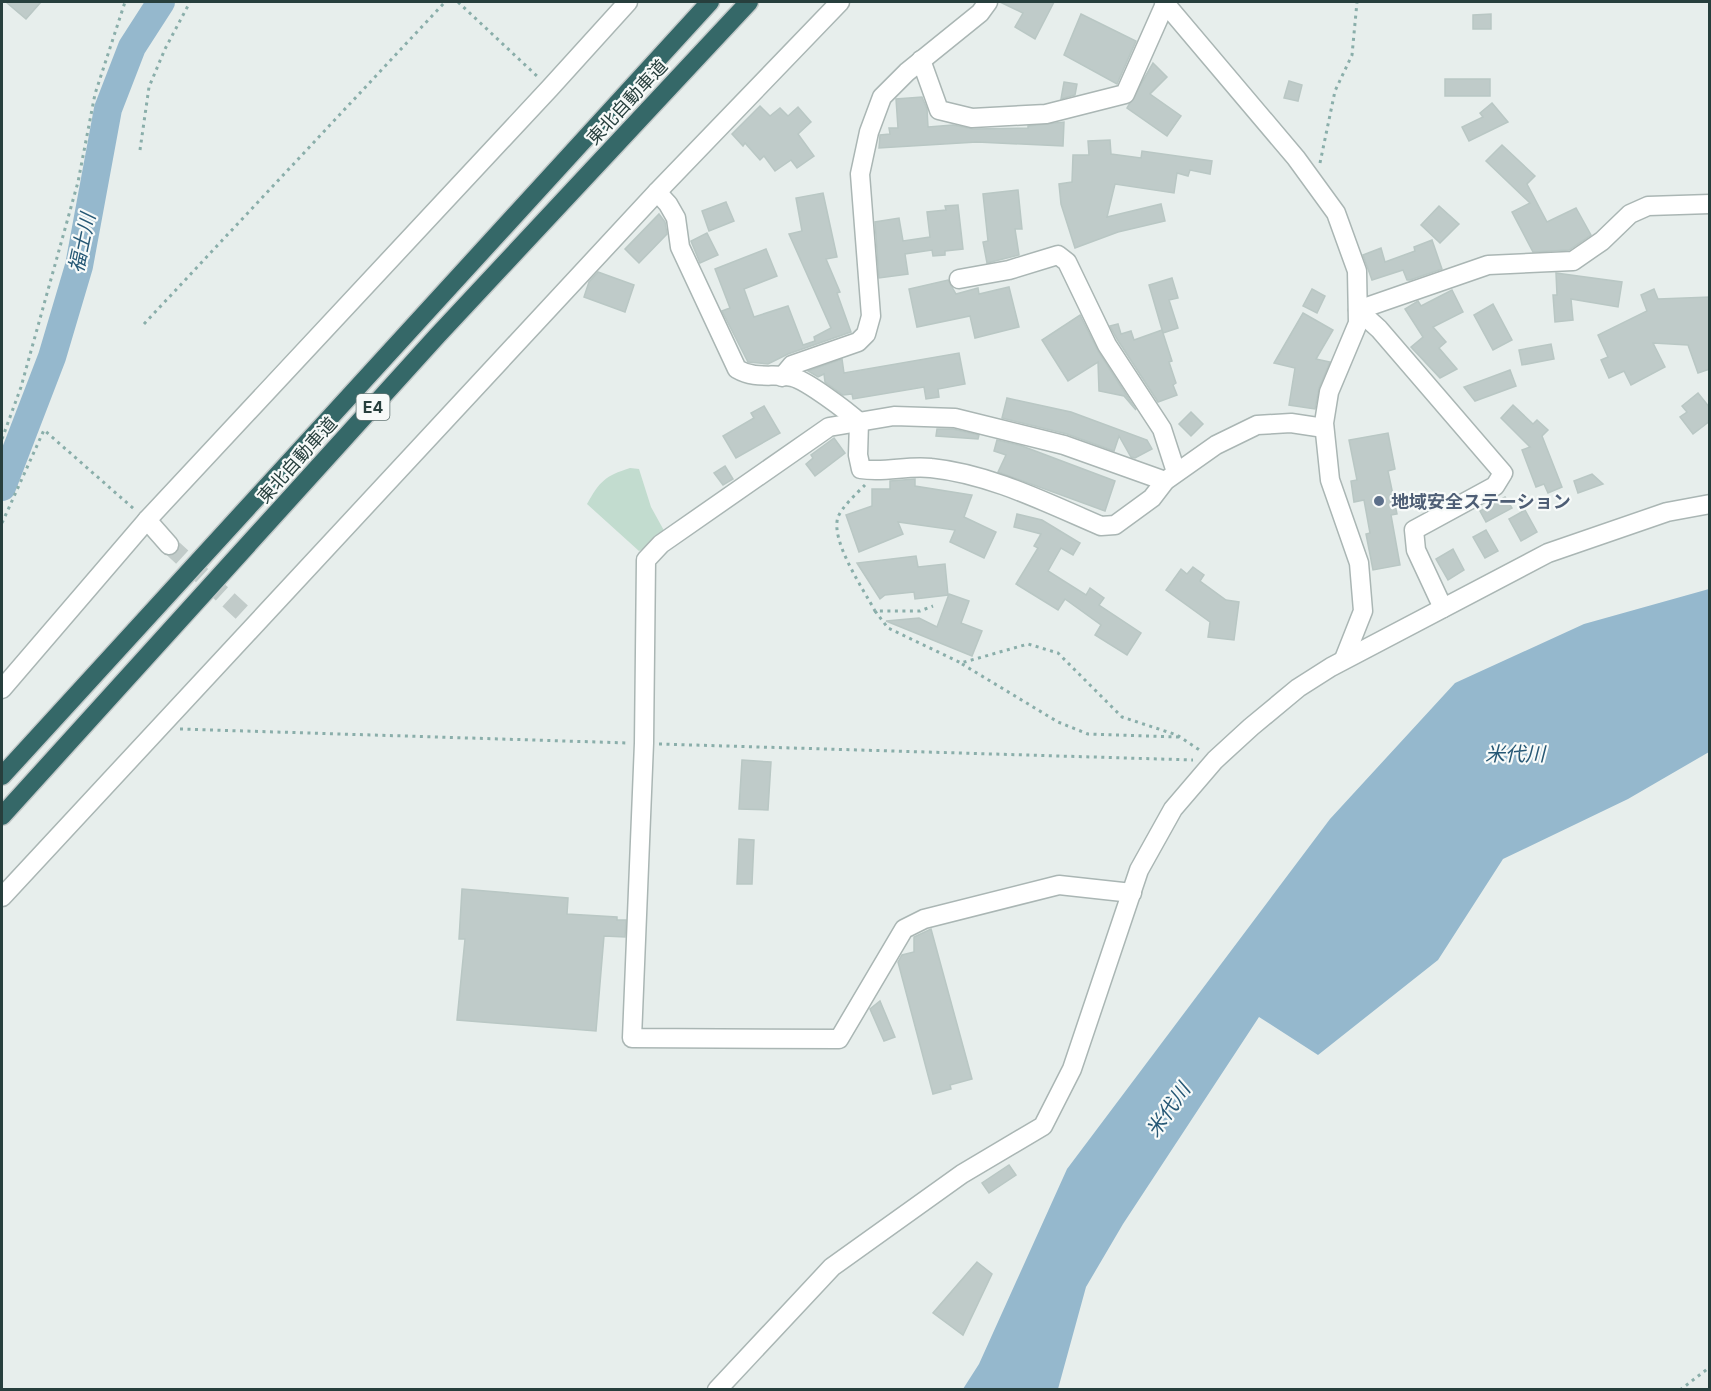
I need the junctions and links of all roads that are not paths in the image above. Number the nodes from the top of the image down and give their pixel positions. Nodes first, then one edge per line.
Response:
1 (627, 2) edge
2 (710, 2) edge
3 (749, 2) edge
4 (840, 2) edge
5 (988, 2) edge
6 (1165, 3) edge
7 (921, 60) junction
8 (657, 192) junction
9 (1710, 204) edge
10 (959, 279) dead end
11 (1358, 310) junction
12 (782, 377) junction
13 (859, 422) junction
14 (1324, 428) junction
15 (1170, 476) junction
16 (1710, 504) edge
17 (147, 520) junction
18 (169, 544) tunnel mouth
19 (1443, 608) junction
20 (1344, 659) junction
21 (2, 689) edge
22 (2, 776) edge
23 (2, 816) edge
24 (1132, 893) junction
25 (2, 897) edge
26 (717, 1389) edge

1 - 17 street
2 - 22 highway, 東北自動車道 / E4
3 - 23 highway, 東北自動車道 / E4
4 - 8 street
5 - 7 street
6 - 7 street
6 - 11 street
7 - 12 street
8 - 12 street
8 - 25 street
9 - 11 street
10 - 15 street
11 - 14 street
11 - 19 street
12 - 13 street
13 - 15 street
13 - 15 street
13 - 24 street
14 - 15 street
14 - 20 street
16 - 19 street
17 - 18 street
17 - 21 street
19 - 20 street
20 - 24 street
24 - 26 street

